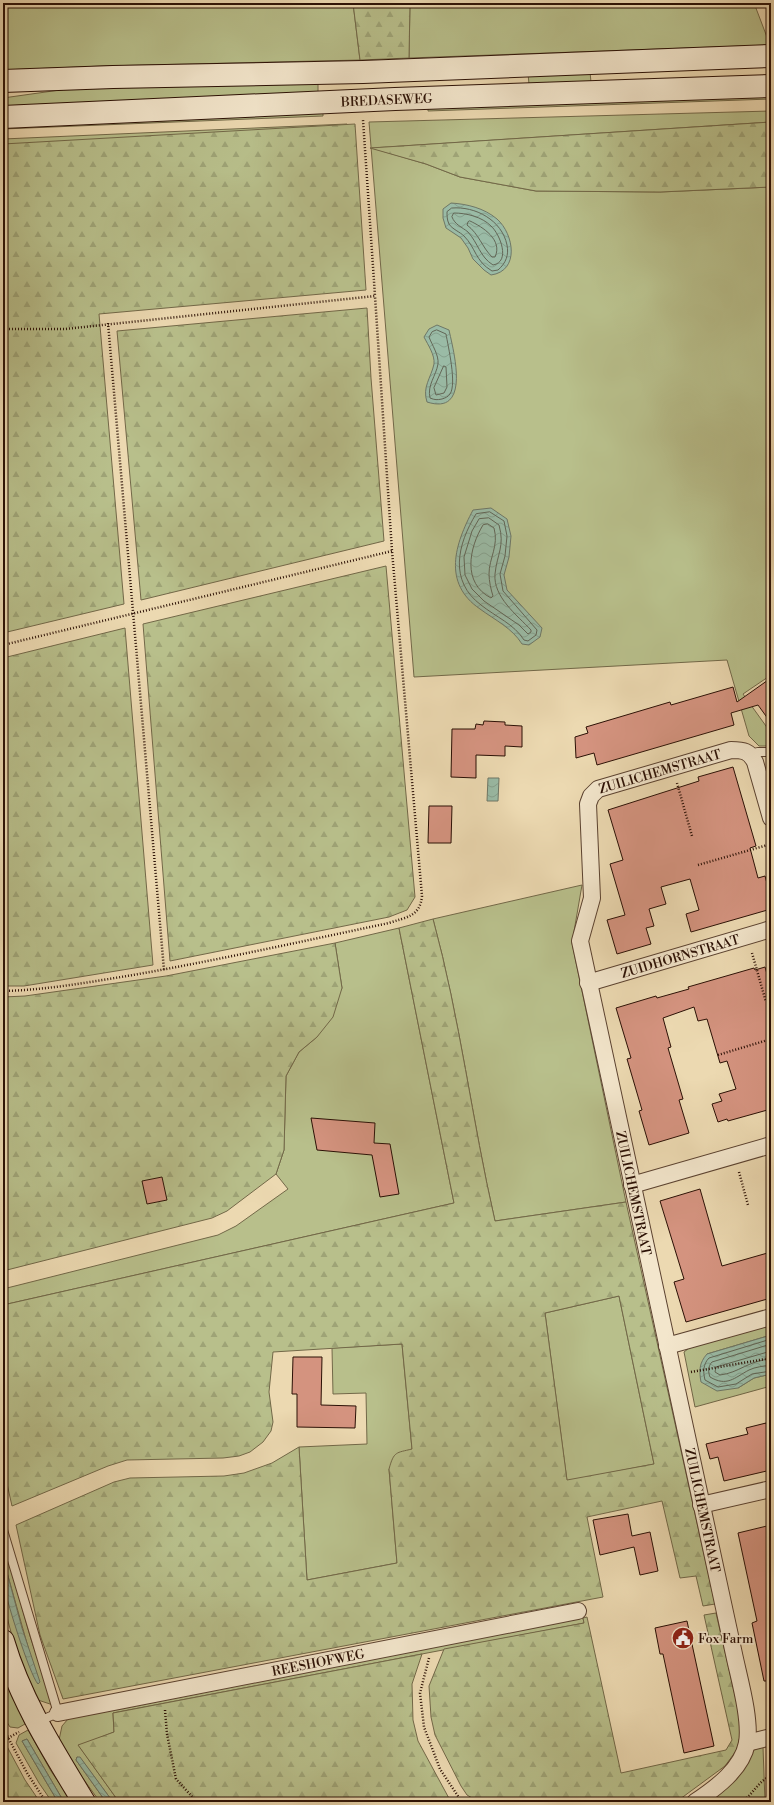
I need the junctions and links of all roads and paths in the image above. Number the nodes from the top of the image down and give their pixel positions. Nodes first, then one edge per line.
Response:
1 (762, 56) edge
2 (363, 72) junction
3 (3, 81) edge
4 (762, 86) edge
5 (362, 110) junction
6 (3, 117) edge
7 (374, 296) junction
8 (108, 323) junction
9 (3, 329) edge
10 (392, 550) junction
11 (132, 615) junction
12 (3, 645) edge
13 (771, 752) edge
14 (750, 754) junction
15 (673, 767) junction
16 (771, 818) edge
17 (692, 836) dead end
18 (771, 844) edge
19 (698, 865) dead end
20 (771, 929) edge
21 (747, 936) junction
22 (164, 970) junction
23 (588, 983) junction
24 (3, 991) edge
25 (766, 1002) dead end
26 (771, 1039) edge
27 (718, 1055) dead end
28 (771, 1144) edge
29 (734, 1155) junction
30 (632, 1185) junction
31 (748, 1205) dead end
32 (771, 1317) edge
33 (667, 1346) junction
34 (771, 1358) edge
35 (690, 1372) dead end
36 (771, 1489) edge
37 (701, 1505) junction
38 (3, 1530) edge
39 (578, 1612) dead end
40 (436, 1639) junction
41 (3, 1641) edge
42 (164, 1691) junction
43 (58, 1713) junction
44 (37, 1722) junction
45 (3, 1728) edge
46 (769, 1738) edge
47 (747, 1743) junction
48 (769, 1777) junction
49 (46, 1802) edge
50 (84, 1802) edge
51 (197, 1802) edge
52 (462, 1802) edge
53 (695, 1802) edge
54 (742, 1802) edge
55 (770, 1802) edge

1 - 2 main road
1 - 4 main road
2 - 3 main road
2 - 5 main road
4 - 5 main road, BREDASEWEG
5 - 6 main road, BREDASEWEG
5 - 7 path
7 - 8 path
7 - 10 path
8 - 9 path
8 - 11 path
10 - 11 path
10 - 22 path
11 - 12 path
11 - 22 path
13 - 14 lane
14 - 15 street, ZUILICHEMSTRAAT
14 - 16 street
15 - 17 path
15 - 23 street, ZUILICHEMSTRAAT
18 - 19 path
20 - 21 street, ZUIDHORNSTRAAT
21 - 23 street, ZUIDHORNSTRAAT
21 - 25 path
22 - 24 path
23 - 30 street, ZUILICHEMSTRAAT
26 - 27 path
28 - 29 street
29 - 30 street
29 - 31 path
30 - 33 street, ZUILICHEMSTRAAT
32 - 33 street
33 - 37 street, ZUILICHEMSTRAAT
34 - 35 path
36 - 37 street
37 - 47 street, ZUILICHEMSTRAAT
38 - 43 lane
39 - 40 street, REESHOFWEG
40 - 42 street, REESHOFWEG
40 - 52 path
41 - 44 main road
42 - 43 street, REESHOFWEG
42 - 51 path
43 - 44 lane
44 - 50 main road
45 - 49 path
46 - 47 street
46 - 48 path
47 - 53 street, ZUILICHEMSTRAAT
48 - 54 path
48 - 55 path

